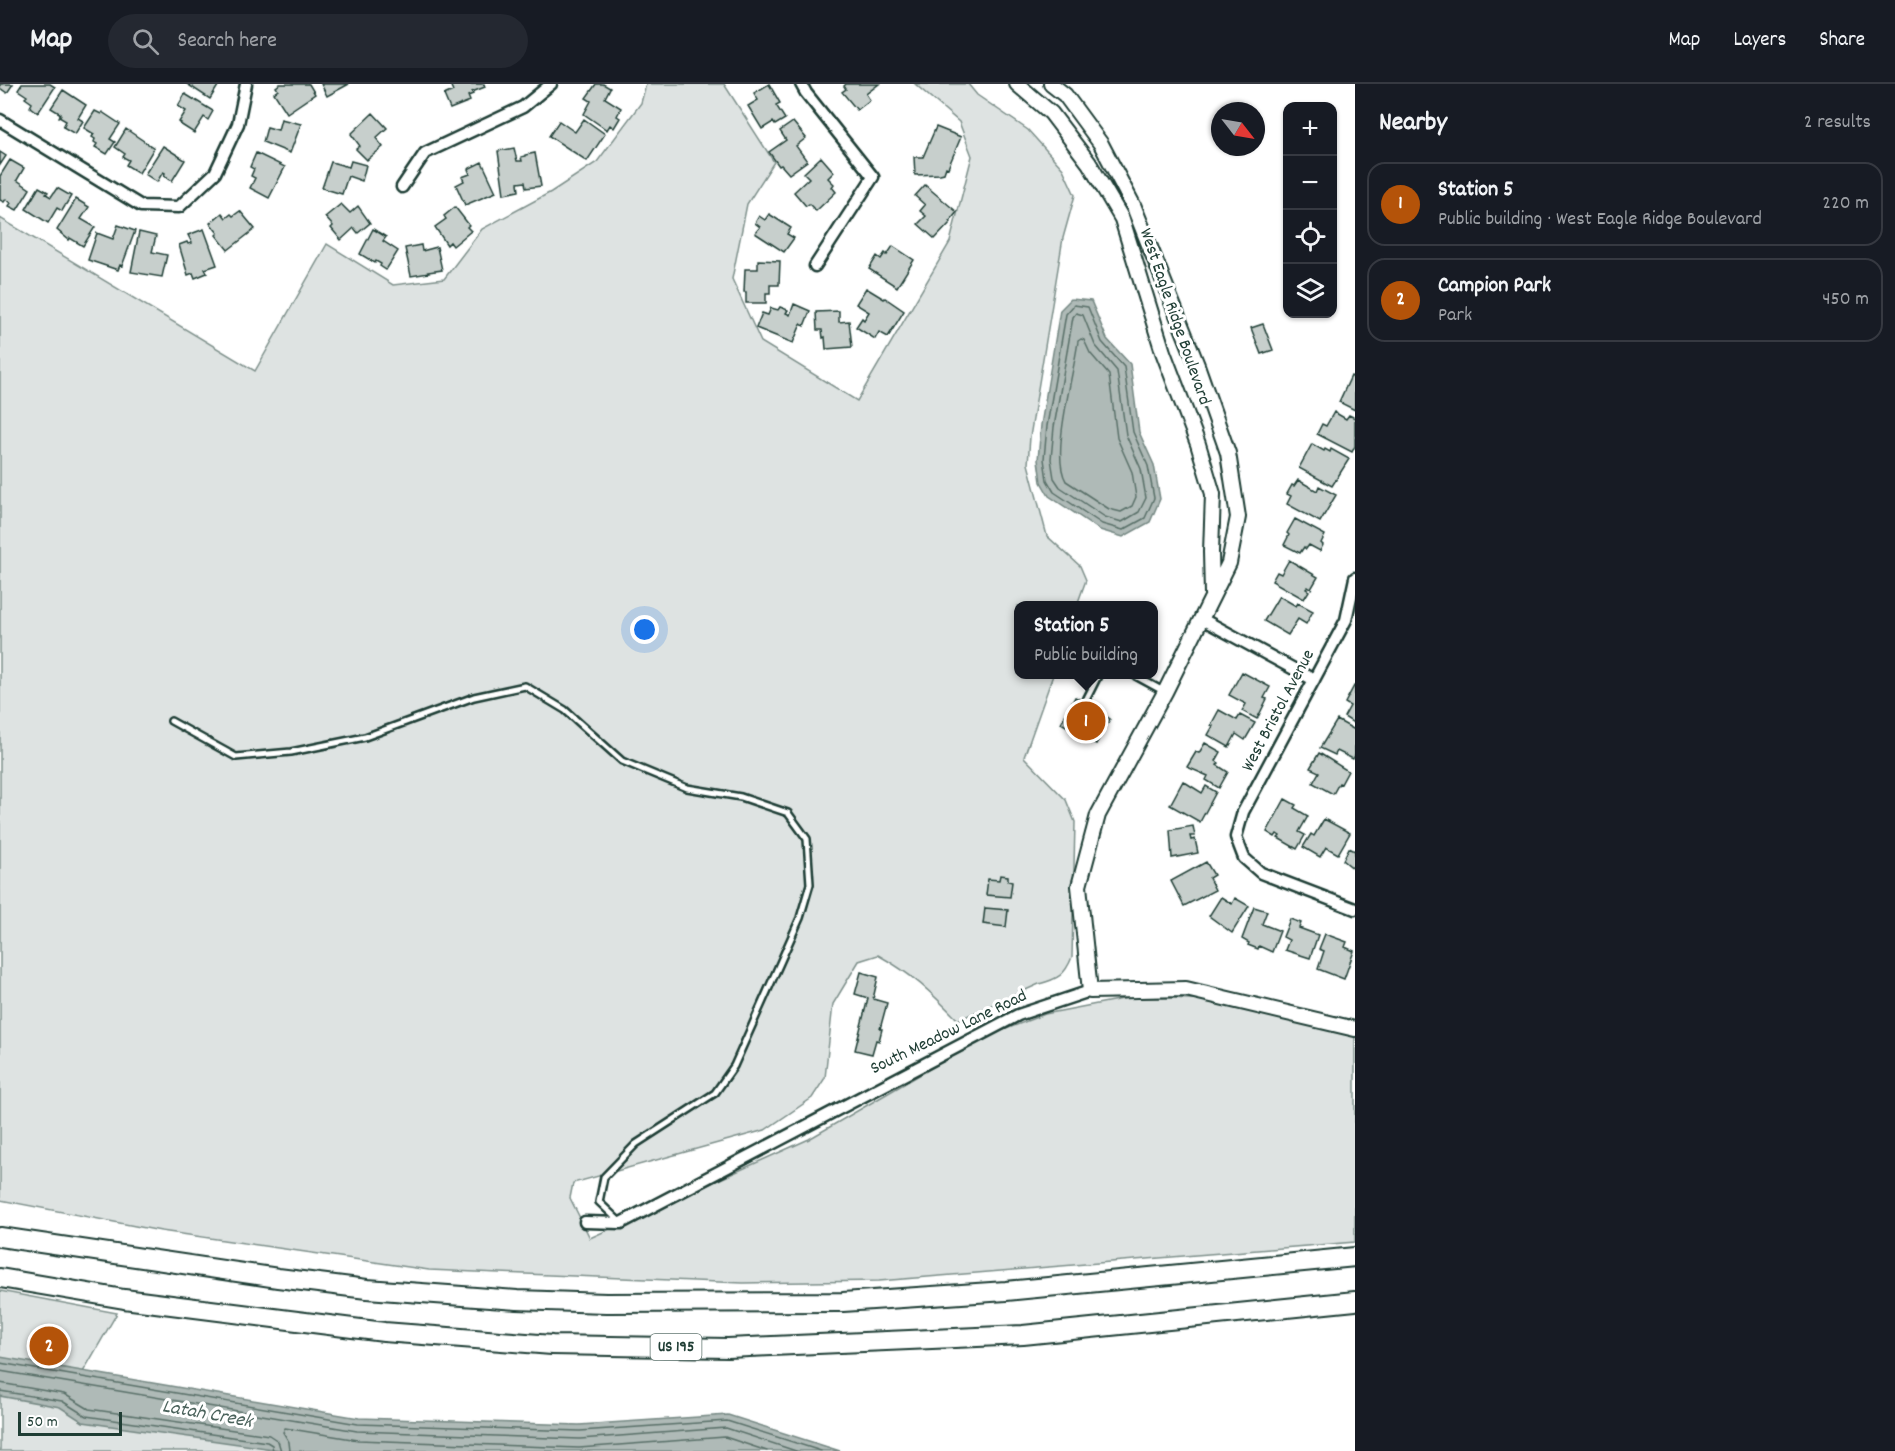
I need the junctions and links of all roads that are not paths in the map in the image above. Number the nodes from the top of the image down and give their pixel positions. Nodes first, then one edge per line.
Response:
1 (246, 84) edge
2 (551, 84) edge
3 (801, 84) edge
4 (1017, 84) edge
5 (1051, 84) edge
6 (0, 120) edge
7 (402, 187) dead end
8 (815, 266) dead end
9 (1355, 578) edge
10 (1212, 595) junction
11 (1202, 619) junction
12 (1097, 679) edge
13 (1140, 679) edge
14 (1314, 680) junction
15 (1165, 692) junction
16 (1085, 702) dead end
17 (171, 721) dead end
18 (1355, 909) edge
19 (1090, 992) junction
20 (1355, 1029) edge
21 (585, 1222) dead end
22 (621, 1223) junction
23 (0, 1237) edge
24 (1355, 1257) edge
25 (0, 1278) edge
26 (1355, 1301) edge

1 - 6 street
2 - 7 street
3 - 8 street
4 - 10 street, West Eagle Ridge Boulevard
5 - 10 street, West Eagle Ridge Boulevard
9 - 14 street, West Bristol Avenue
10 - 11 street, West Eagle Ridge Boulevard
11 - 14 street
11 - 15 street, West Eagle Ridge Boulevard
12 - 16 lane
13 - 15 lane
14 - 18 street, West Bristol Avenue
15 - 19 street, West Eagle Ridge Boulevard
17 - 22 lane
19 - 20 street, South Meadow Lane Road
19 - 22 street, South Meadow Lane Road
21 - 22 street, South Meadow Lane Road
23 - 24 highway
25 - 26 highway, US 195

